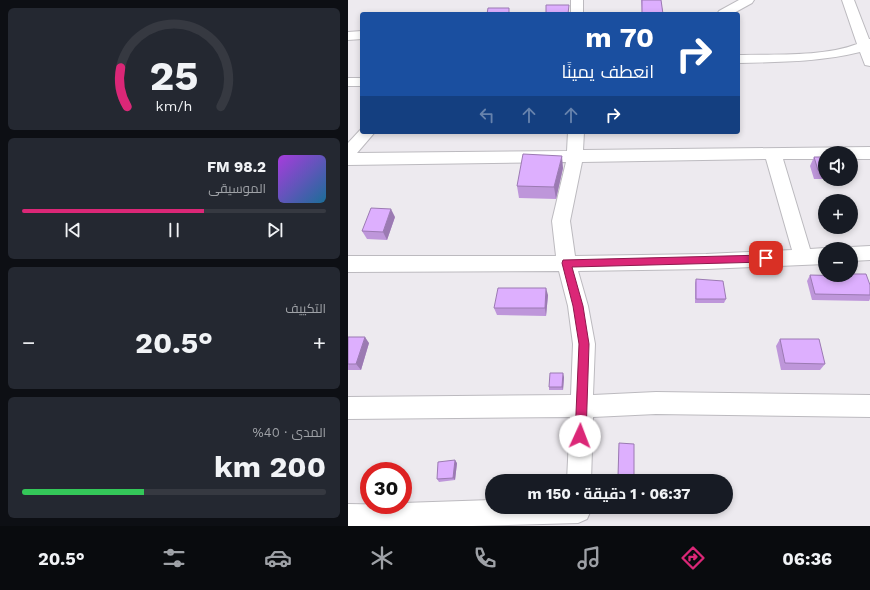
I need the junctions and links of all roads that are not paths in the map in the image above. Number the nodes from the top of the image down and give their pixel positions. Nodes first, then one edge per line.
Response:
1 (578, 0) edge
2 (748, 0) edge
3 (848, 0) edge
4 (577, 12) edge
5 (727, 12) edge
6 (348, 36) edge
7 (360, 36) edge
8 (867, 44) edge
9 (740, 59) edge
10 (870, 62) edge
11 (348, 82) edge
12 (360, 82) edge
13 (365, 134) edge
14 (576, 134) edge
15 (858, 152) edge
16 (870, 152) edge
17 (348, 153) edge
18 (818, 153) edge
19 (773, 154) junction
20 (576, 156) junction
21 (348, 159) edge
22 (870, 253) edge
23 (858, 254) edge
24 (818, 256) edge
25 (803, 257) junction
26 (566, 263) junction
27 (348, 264) edge
28 (582, 406) junction
29 (870, 406) edge
30 (348, 408) edge
31 (579, 474) edge
32 (577, 514) edge
33 (348, 517) edge

1 - 4 street
2 - 5 street
3 - 8 street
6 - 7 street
8 - 9 street
8 - 10 street
11 - 12 street
13 - 17 street
14 - 20 street
15 - 16 street
18 - 19 street
19 - 20 street
19 - 25 street
20 - 21 street
20 - 26 street
22 - 23 street
24 - 25 street
25 - 26 street
26 - 27 street
26 - 28 street
28 - 29 street
28 - 30 street
28 - 31 street
32 - 33 street

